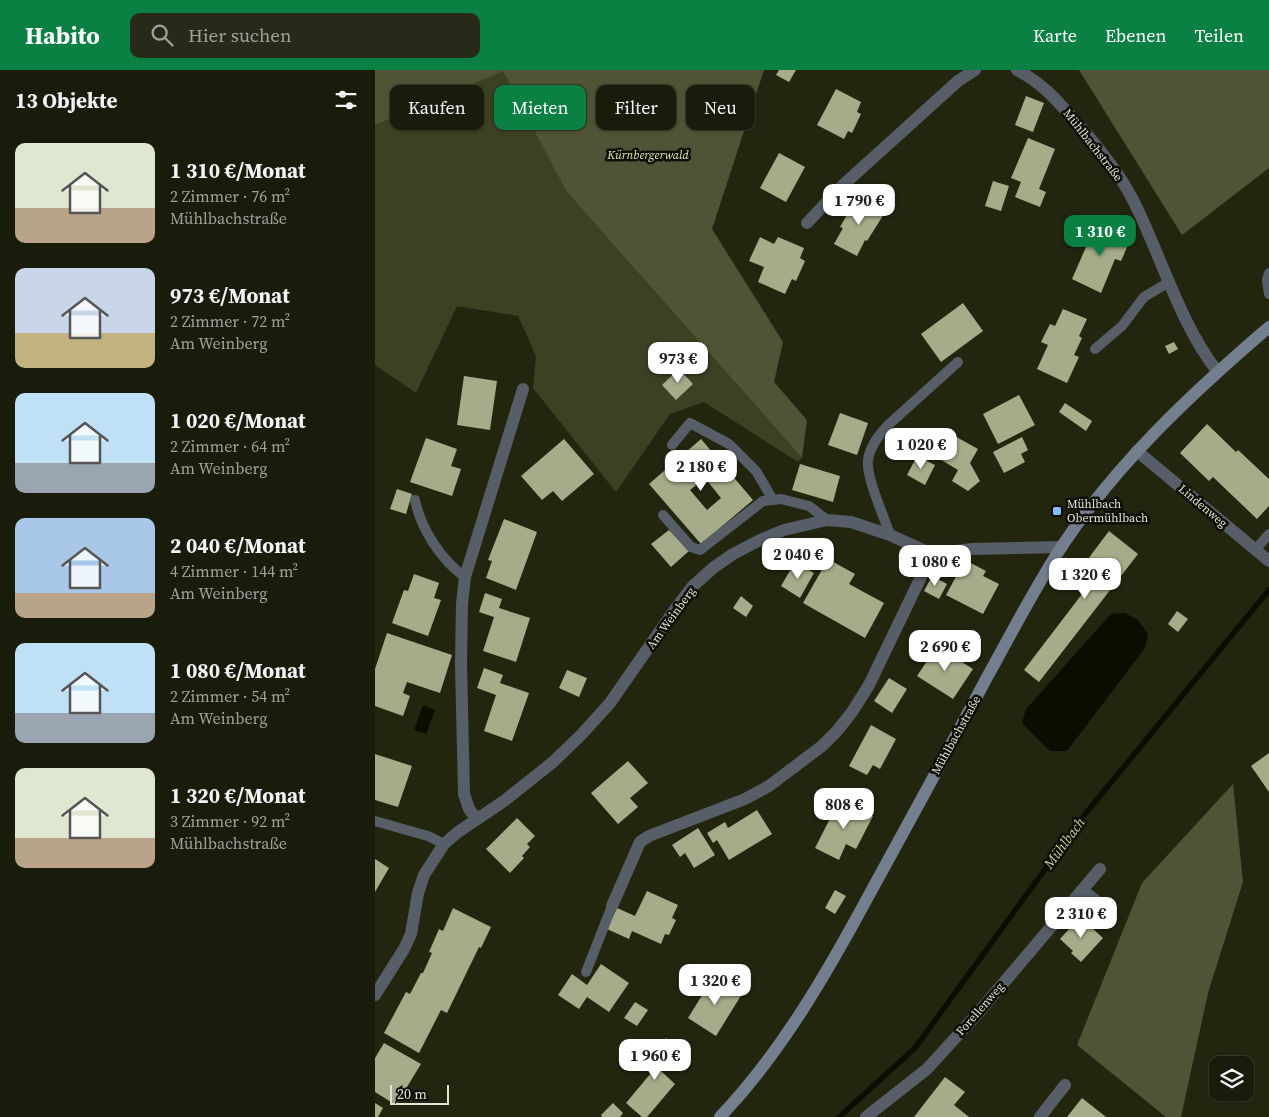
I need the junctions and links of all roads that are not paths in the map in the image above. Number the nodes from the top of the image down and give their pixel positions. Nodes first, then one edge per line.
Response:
1 (975, 70) edge
2 (1017, 70) edge
3 (807, 223) dead end
4 (1269, 273) edge
5 (1169, 282) junction
6 (1269, 294) edge
7 (1269, 327) edge
8 (1095, 349) dead end
9 (958, 362) dead end
10 (1217, 371) junction
11 (523, 389) dead end
12 (671, 445) dead end
13 (1137, 451) junction
14 (415, 500) dead end
15 (773, 500) junction
16 (663, 515) dead end
17 (827, 520) junction
18 (1269, 534) edge
19 (890, 535) junction
20 (1062, 547) junction
21 (1255, 550) junction
22 (932, 554) junction
23 (1269, 561) edge
24 (465, 576) junction
25 (477, 819) junction
26 (375, 821) edge
27 (444, 844) junction
28 (1100, 869) dead end
29 (1083, 890) junction
30 (1099, 903) dead end
31 (612, 906) joint
32 (586, 972) dead end
33 (375, 995) edge
34 (1065, 1085) dead end
35 (720, 1117) edge
36 (866, 1117) edge
37 (1040, 1117) edge

1 - 3 street
2 - 5 street, Mühlbachstraße
4 - 6 lane
5 - 8 lane
5 - 10 street, Mühlbachstraße
7 - 10 street, Mühlbachstraße
9 - 19 lane
10 - 13 street, Mühlbachstraße
11 - 24 street
12 - 15 lane
13 - 20 street, Mühlbachstraße
13 - 21 street, Lindenweg
14 - 24 lane
15 - 16 lane
15 - 17 lane
17 - 19 street, Am Weinberg
17 - 25 street, Am Weinberg
18 - 21 lane
19 - 22 street, Am Weinberg
20 - 22 street
20 - 35 street, Mühlbachstraße
21 - 23 street, Lindenweg
22 - 31 street
24 - 25 street
25 - 27 street, Am Weinberg
26 - 27 lane
27 - 33 street, Am Weinberg
28 - 29 street, Forellenweg
29 - 30 street
29 - 36 street, Forellenweg
31 - 32 lane
34 - 37 street

